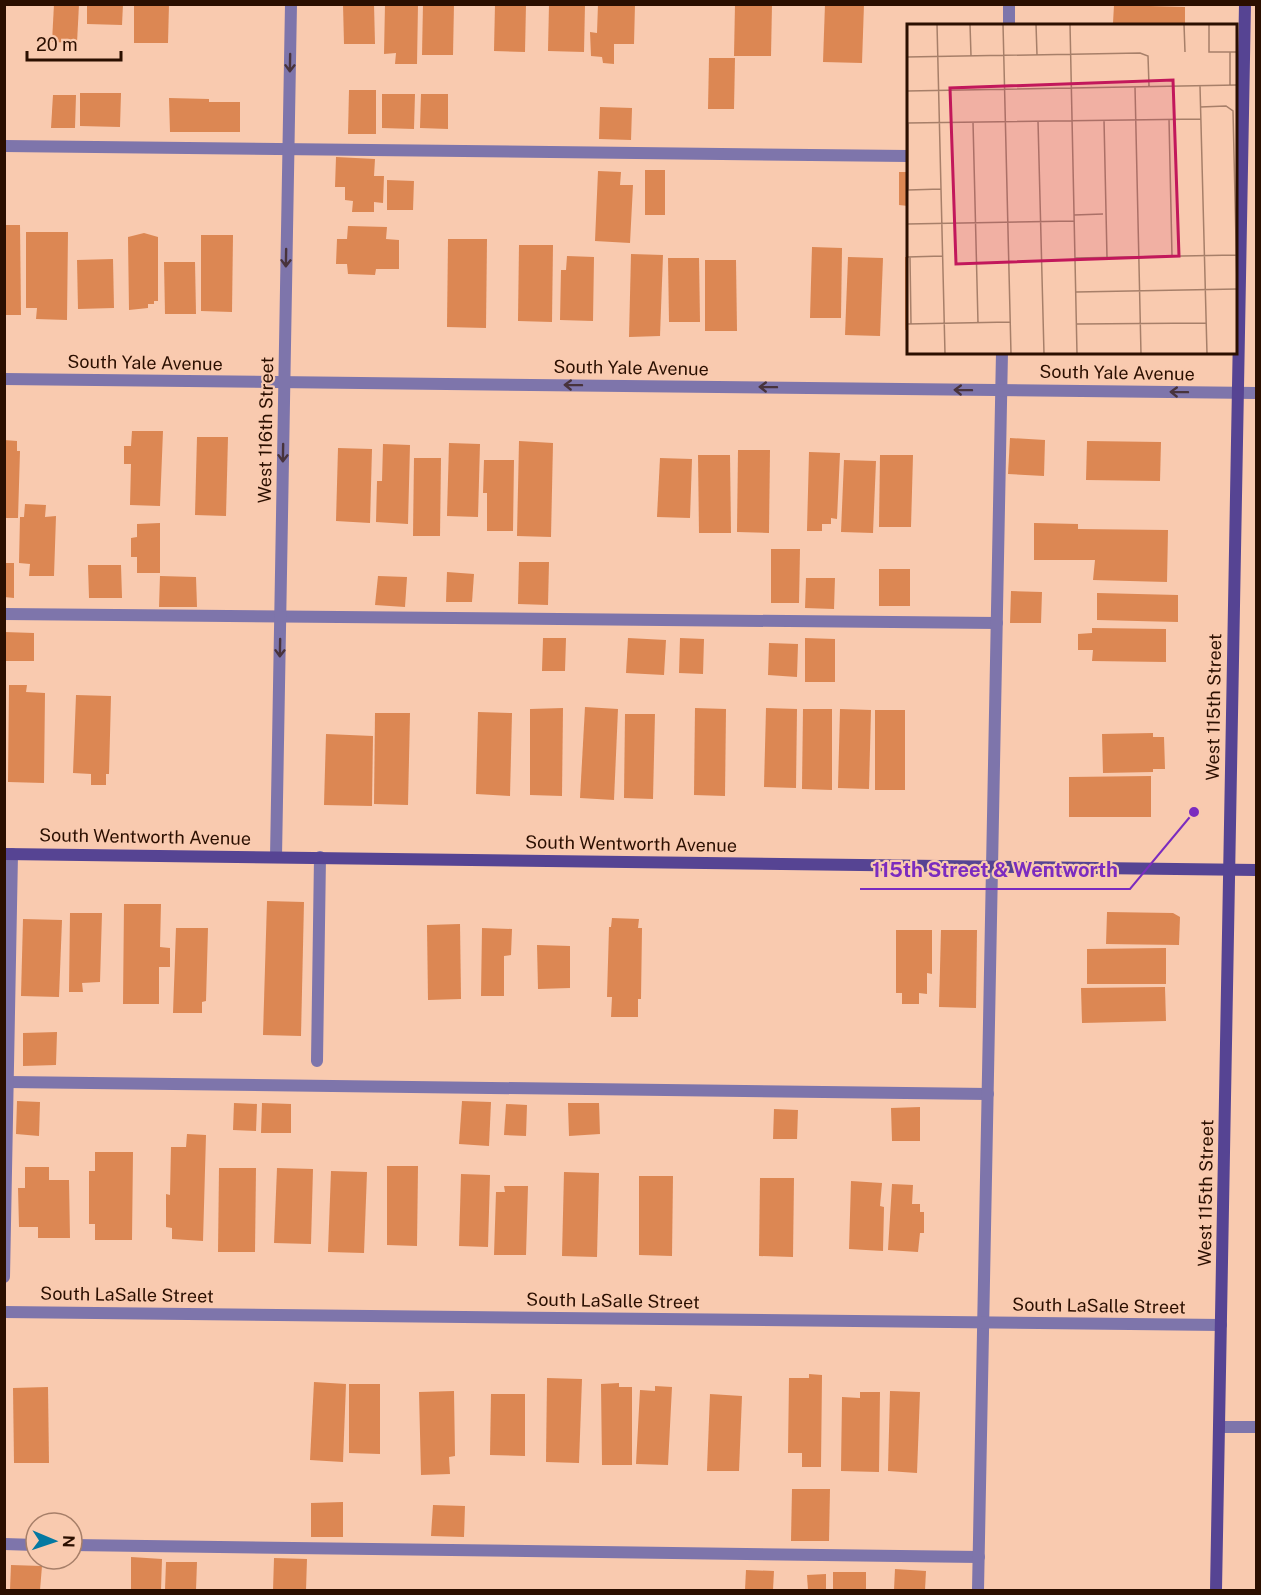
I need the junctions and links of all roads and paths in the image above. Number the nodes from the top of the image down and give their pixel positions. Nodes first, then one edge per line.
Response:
1 (291, 4) edge
2 (1009, 4) edge
3 (1245, 4) edge
4 (1009, 24) edge
5 (4, 146) edge
6 (288, 149) junction
7 (907, 156) edge
8 (1002, 354) edge
9 (4, 379) edge
10 (285, 382) junction
11 (1002, 390) junction
12 (1238, 393) junction
13 (1257, 393) edge
14 (4, 614) edge
15 (280, 617) junction
16 (997, 623) junction
17 (8, 854) edge
18 (276, 857) junction
19 (320, 857) junction
20 (993, 866) junction
21 (1229, 870) junction
22 (1257, 870) edge
23 (317, 1061) dead end
24 (8, 1082) junction
25 (988, 1094) junction
26 (4, 1277) edge
27 (4, 1312) edge
28 (984, 1323) junction
29 (1221, 1325) junction
30 (1219, 1427) junction
31 (1257, 1427) edge
32 (4, 1544) edge
33 (24, 1545) edge
34 (84, 1545) edge
35 (979, 1557) junction
36 (978, 1590) edge
37 (1216, 1590) edge

1 -> 6 street, West 116th Street
2 - 4 street
3 - 12 street, West 115th Street
5 - 6 street
6 - 7 street
6 -> 10 street, West 116th Street
8 - 11 street
9 - 10 street, South Yale Avenue
11 -> 10 street, South Yale Avenue
10 -> 15 street, West 116th Street
12 -> 11 street, South Yale Avenue
11 - 16 street
12 - 13 street, South Yale Avenue
12 - 21 street, West 115th Street
14 - 15 street
15 - 16 street
15 -> 18 street, West 116th Street
16 - 20 street
17 - 18 street, South Wentworth Avenue
17 - 24 street
18 - 19 street, South Wentworth Avenue
19 - 20 street, South Wentworth Avenue
19 - 23 street
20 - 21 street, South Wentworth Avenue
20 - 25 street
21 - 22 street, South Wentworth Avenue
21 - 29 street, West 115th Street
24 - 25 street
24 - 26 street
25 - 28 street
27 - 28 street, South LaSalle Street
28 - 29 street, South LaSalle Street
28 - 35 street
29 - 30 street, West 115th Street
30 - 31 street
30 - 37 street, West 115th Street
32 - 33 street
34 - 35 street
35 - 36 street

